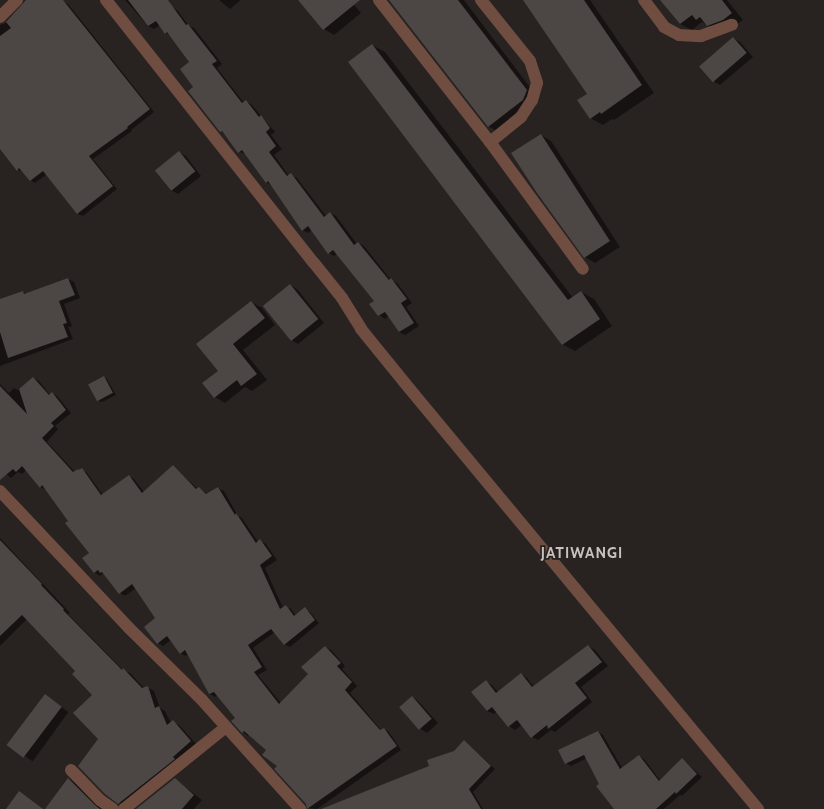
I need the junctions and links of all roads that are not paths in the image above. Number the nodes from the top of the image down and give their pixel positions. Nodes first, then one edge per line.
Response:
1 (17, 0) edge
2 (106, 0) edge
3 (379, 0) edge
4 (481, 0) edge
5 (644, 0) edge
6 (0, 17) edge
7 (732, 25) dead end
8 (490, 142) junction
9 (583, 270) dead end
10 (0, 491) edge
11 (226, 727) junction
12 (70, 770) dead end
13 (113, 809) edge
14 (124, 809) edge
15 (300, 809) edge
16 (758, 809) edge

1 - 6 street
2 - 16 street
3 - 8 street
4 - 8 street
5 - 7 street
8 - 9 street
10 - 11 street
11 - 14 street
11 - 15 street
12 - 13 street

